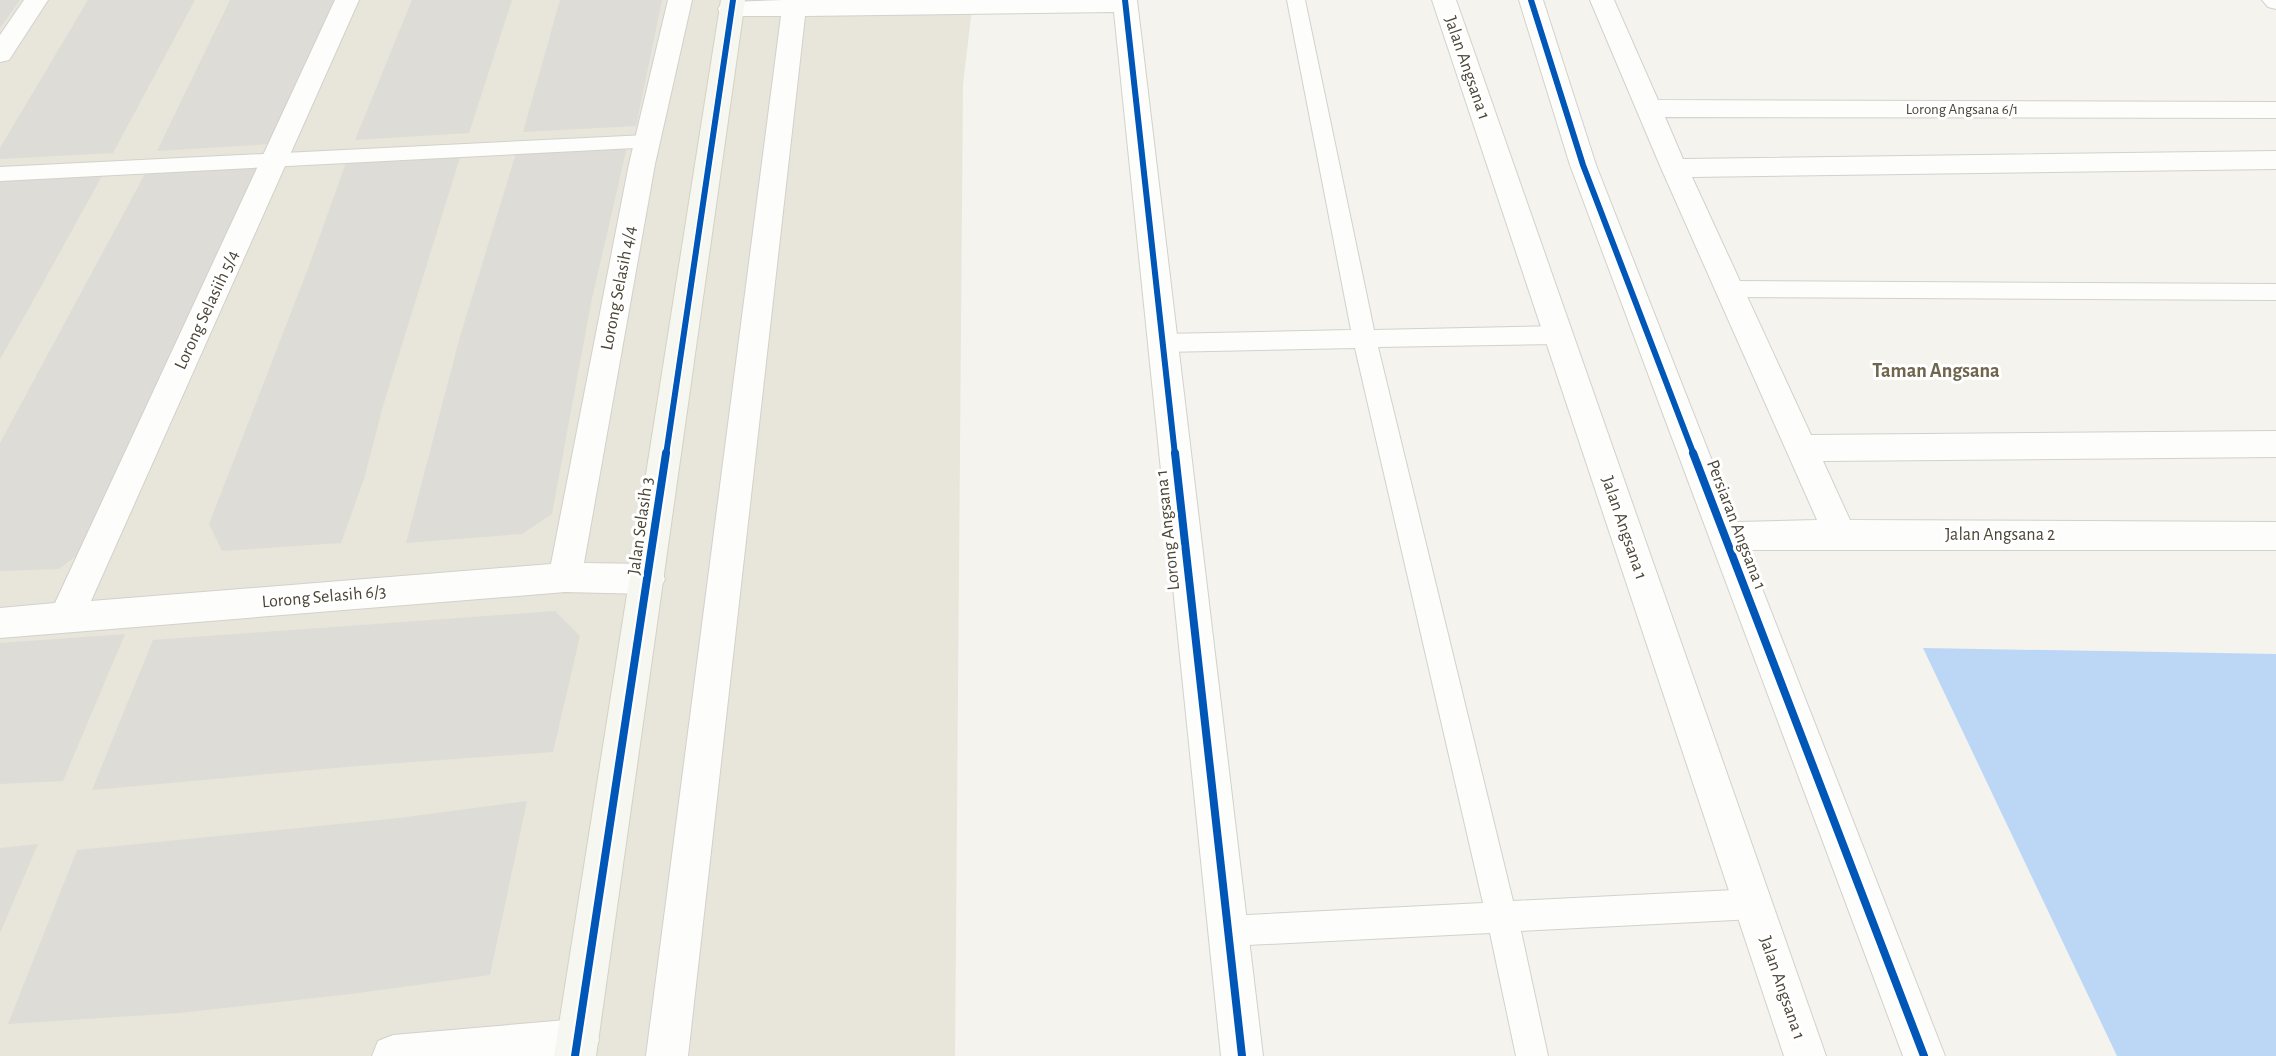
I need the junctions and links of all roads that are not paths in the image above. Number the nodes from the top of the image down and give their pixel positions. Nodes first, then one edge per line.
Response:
1 (36, 0) edge
2 (347, 0) edge
3 (680, 0) edge
4 (1296, 0) edge
5 (1444, 0) edge
6 (1532, 0) edge
7 (1602, 0) edge
8 (1125, 2) edge
9 (794, 4) edge
10 (732, 5) edge
11 (0, 54) edge
12 (1648, 108) junction
13 (2276, 110) edge
14 (647, 142) junction
15 (2276, 160) edge
16 (276, 161) junction
17 (1674, 168) junction
18 (0, 174) edge
19 (1730, 289) junction
20 (2276, 291) edge
21 (1558, 335) junction
22 (1364, 339) junction
23 (1163, 343) junction
24 (2276, 444) edge
25 (1800, 448) junction
26 (1840, 534) junction
27 (1724, 536) junction
28 (2276, 536) edge
29 (565, 577) junction
30 (648, 579) junction
31 (65, 619) junction
32 (0, 623) edge
33 (1754, 904) junction
34 (1502, 917) junction
35 (1228, 931) junction
36 (576, 1048) edge
37 (393, 1056) edge
38 (667, 1056) edge
39 (1242, 1056) edge
40 (1532, 1056) edge
41 (1805, 1056) edge
42 (1924, 1056) edge

1 - 11 street
2 - 16 street, Lorong Selasiih 5/4
3 - 14 street, Lorong Selasih 4/4
4 - 22 lane
5 - 21 street, Jalan Angsana 1
6 - 27 street, Persiaran Angsana 1
7 - 12 street
8 - 9 street
8 - 23 street, Lorong Angsana 1
9 - 10 street
9 - 38 street
10 - 30 street, Jalan Selasih 3
12 - 13 street, Lorong Angsana 6/1
12 - 17 street
14 - 16 lane
14 - 29 street, Lorong Selasih 4/4
15 - 17 street
16 - 18 lane
16 - 31 street, Lorong Selasiih 5/4
17 - 19 street
19 - 20 lane
19 - 25 street
21 - 22 lane
21 - 33 street, Jalan Angsana 1
22 - 23 lane
22 - 34 lane
23 - 35 street, Lorong Angsana 1
24 - 25 street
25 - 26 street
26 - 27 street, Jalan Angsana 2
26 - 28 street, Jalan Angsana 2
27 - 42 street, Persiaran Angsana 1
29 - 30 street, Lorong Selasih 6/3
29 - 31 street, Lorong Selasih 6/3
30 - 36 street, Jalan Selasih 3
31 - 32 street, Lorong Selasih 6/3
33 - 34 lane
33 - 41 street, Jalan Angsana 1
34 - 35 lane
34 - 40 lane
35 - 39 street, Lorong Angsana 1
36 - 37 street

